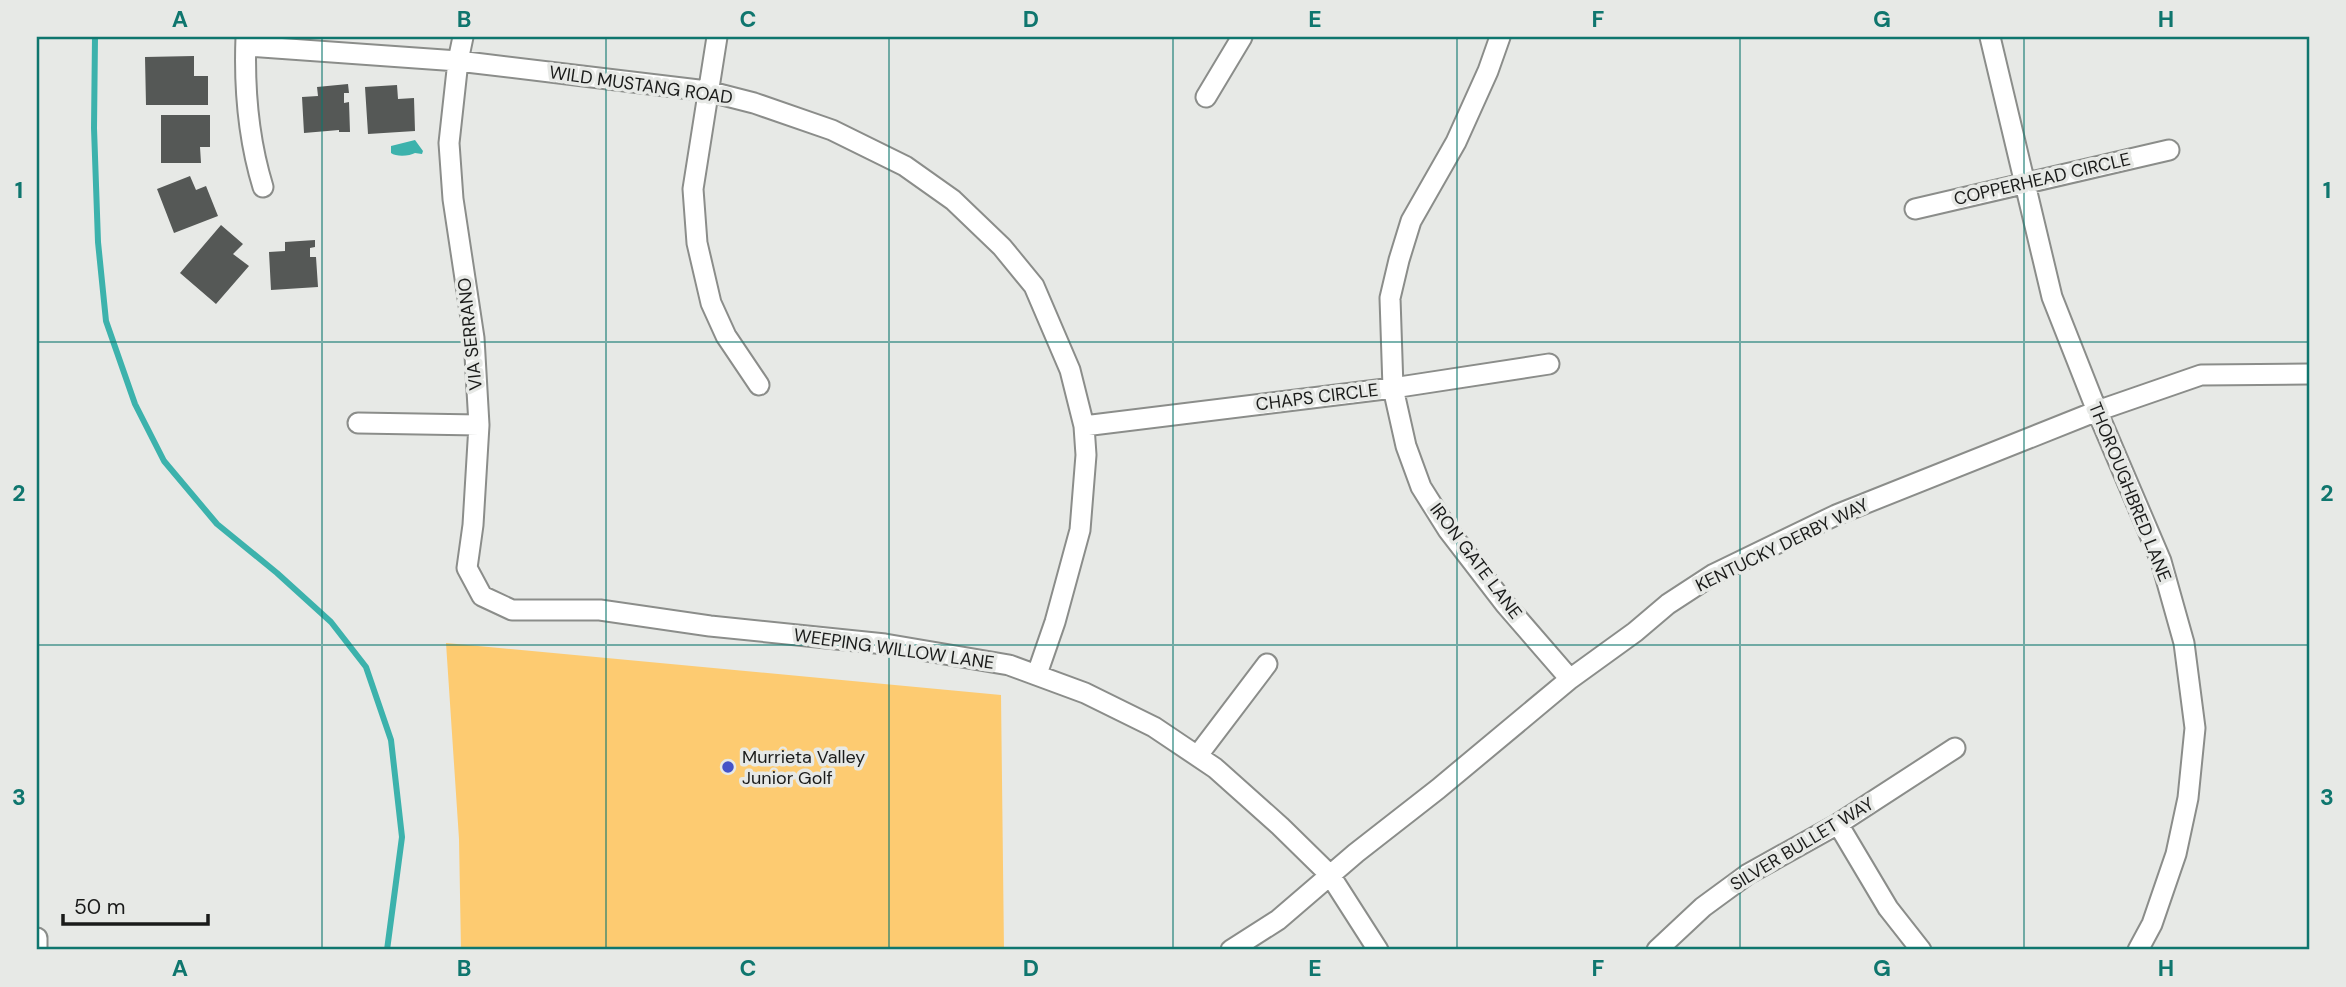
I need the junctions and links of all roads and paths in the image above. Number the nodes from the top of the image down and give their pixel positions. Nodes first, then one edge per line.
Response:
1 (463, 37) edge
2 (717, 37) edge
3 (1242, 37) edge
4 (1500, 37) edge
5 (1990, 37) edge
6 (246, 41) edge
7 (458, 61) junction
8 (707, 91) junction
9 (1206, 97) dead end
10 (2169, 150) dead end
11 (2026, 183) junction
12 (263, 187) dead end
13 (1915, 209) dead end
14 (1549, 364) dead end
15 (2309, 374) edge
16 (759, 385) dead end
17 (1393, 388) junction
18 (2097, 411) junction
19 (358, 423) dead end
20 (479, 425) junction
21 (1084, 426) junction
22 (512, 610) joint
23 (1267, 664) dead end
24 (1038, 674) junction
25 (1570, 679) junction
26 (1955, 748) dead end
27 (1198, 755) junction
28 (1838, 824) junction
29 (1330, 875) junction
30 (37, 939) edge
31 (37, 950) edge
32 (1231, 950) edge
33 (1378, 950) edge
34 (1657, 950) edge
35 (1921, 950) edge
36 (2138, 950) edge

1 - 7 street, VIA SERRANO
2 - 8 street
3 - 9 street
4 - 17 street, IRON GATE LANE
5 - 11 street, THOROUGHBRED LANE
6 - 7 street, WILD MUSTANG ROAD
6 - 12 street
7 - 8 street, WILD MUSTANG ROAD
7 - 20 street, VIA SERRANO
8 - 16 street
8 - 21 street, WILD MUSTANG ROAD
10 - 11 street, COPPERHEAD CIRCLE
11 - 13 street, COPPERHEAD CIRCLE
11 - 18 street, THOROUGHBRED LANE
14 - 17 street, CHAPS CIRCLE
15 - 18 street, KENTUCKY DERBY WAY
17 - 21 street, CHAPS CIRCLE
17 - 25 street, IRON GATE LANE
18 - 25 street, KENTUCKY DERBY WAY
18 - 36 street, THOROUGHBRED LANE
19 - 20 street
20 - 22 street, VIA SERRANO
21 - 24 street, WILD MUSTANG ROAD
22 - 24 street, WEEPING WILLOW LANE
23 - 27 street
24 - 27 street, WEEPING WILLOW LANE
25 - 29 street, KENTUCKY DERBY WAY
26 - 28 street, SILVER BULLET WAY
27 - 29 street, WEEPING WILLOW LANE
28 - 34 street, SILVER BULLET WAY
28 - 35 street
29 - 32 street, KENTUCKY DERBY WAY
29 - 33 street, WEEPING WILLOW LANE
30 - 31 street

